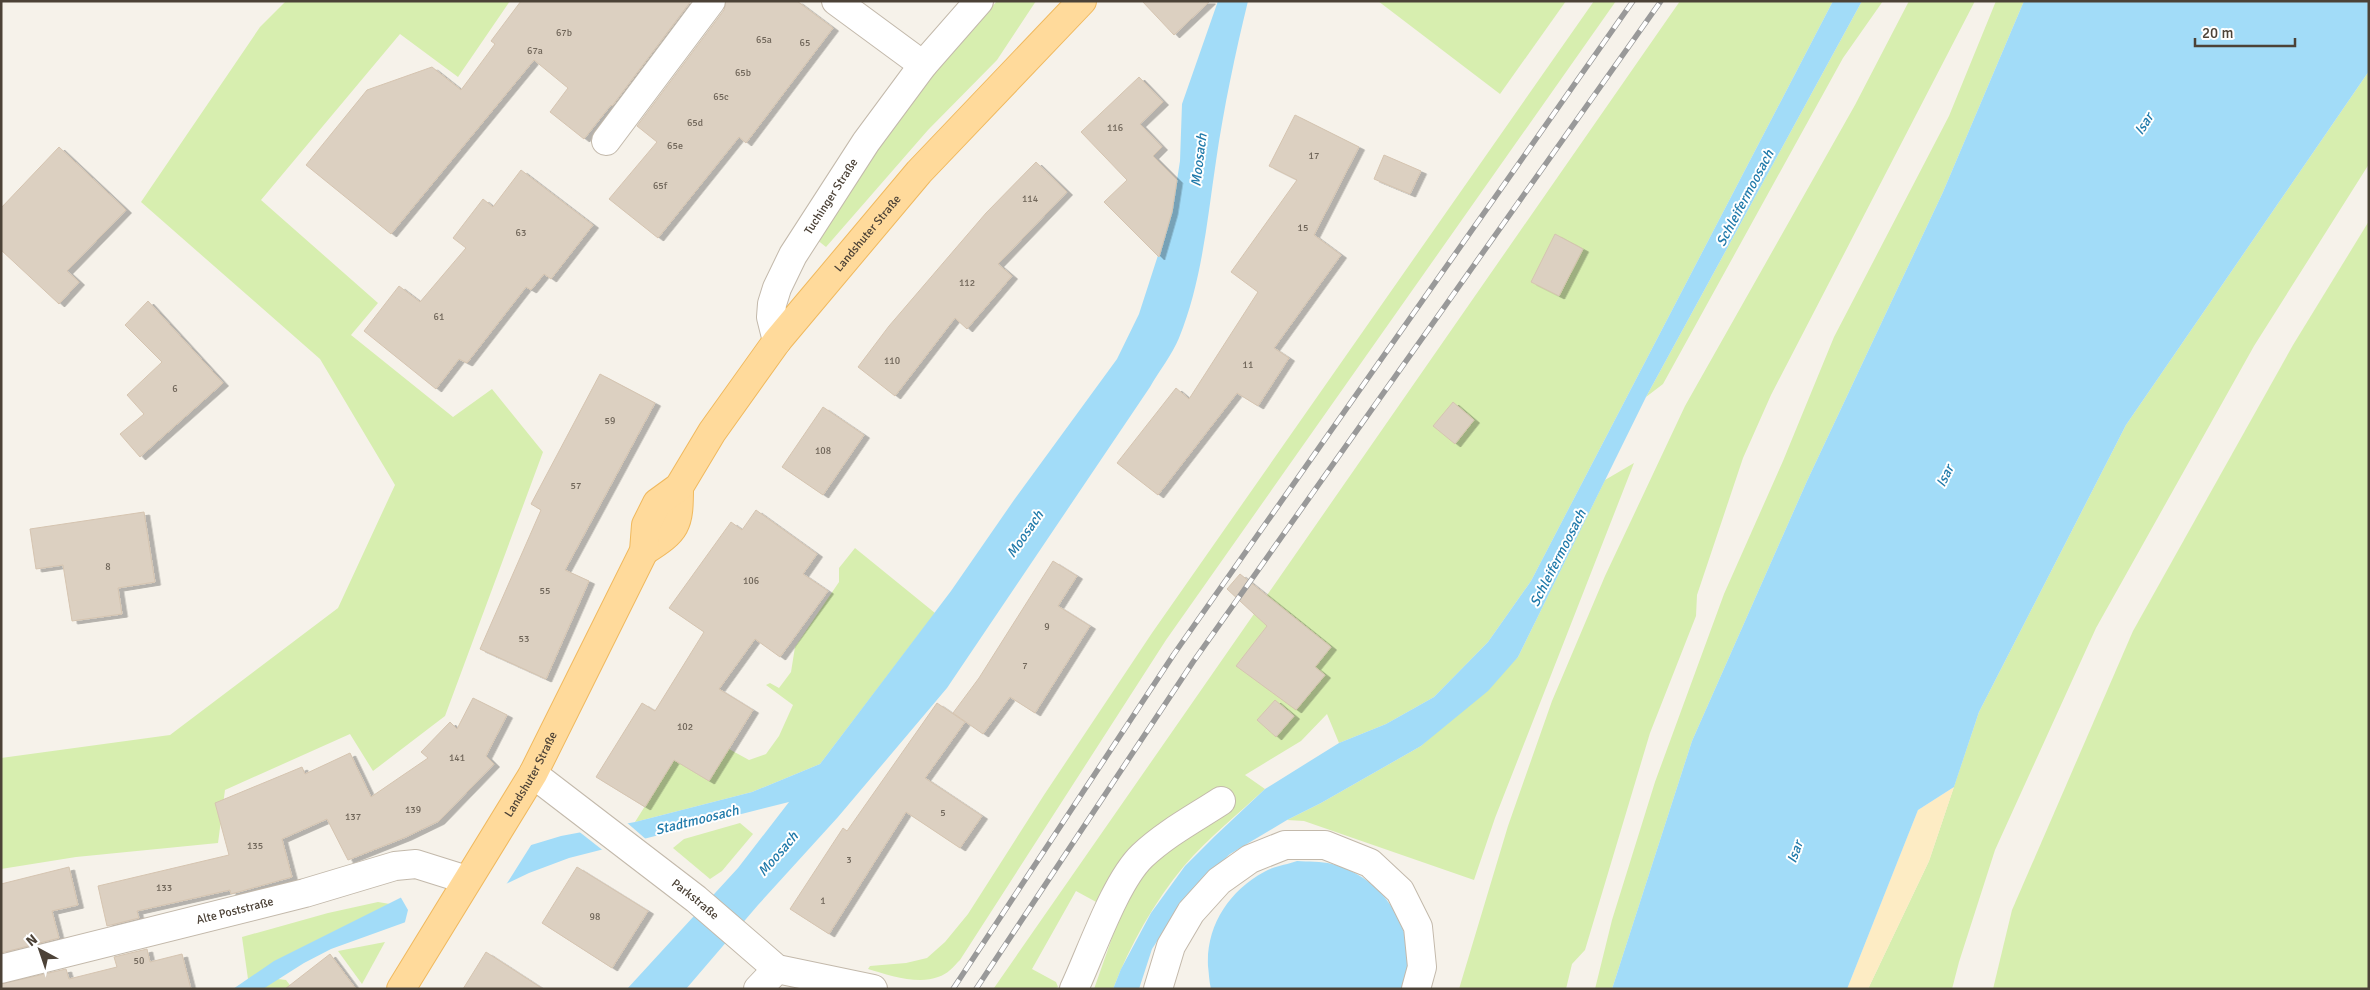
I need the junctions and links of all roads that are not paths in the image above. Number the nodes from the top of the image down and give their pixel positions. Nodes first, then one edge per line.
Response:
1 (711, 1) edge
2 (836, 1) edge
3 (979, 1) edge
4 (1082, 1) edge
5 (923, 65) junction
6 (606, 141) dead end
7 (777, 341) junction
8 (533, 774) junction
9 (1221, 801) dead end
10 (467, 880) junction
11 (1, 969) edge
12 (777, 969) junction
13 (401, 989) edge
14 (758, 989) edge
15 (872, 989) edge
16 (1074, 989) edge
17 (1158, 989) edge
18 (1416, 989) edge

1 - 6 street
2 - 5 street
3 - 5 street, Tuchinger Straße
4 - 7 main road, Landshuter Straße
5 - 7 street, Tuchinger Straße
7 - 8 main road, Landshuter Straße
8 - 10 main road, Landshuter Straße
8 - 12 street, Parkstraße
9 - 16 street
10 - 11 street, Alte Poststraße
10 - 13 main road, Landshuter Straße
12 - 14 street
12 - 15 street, Parkstraße
17 - 18 street

